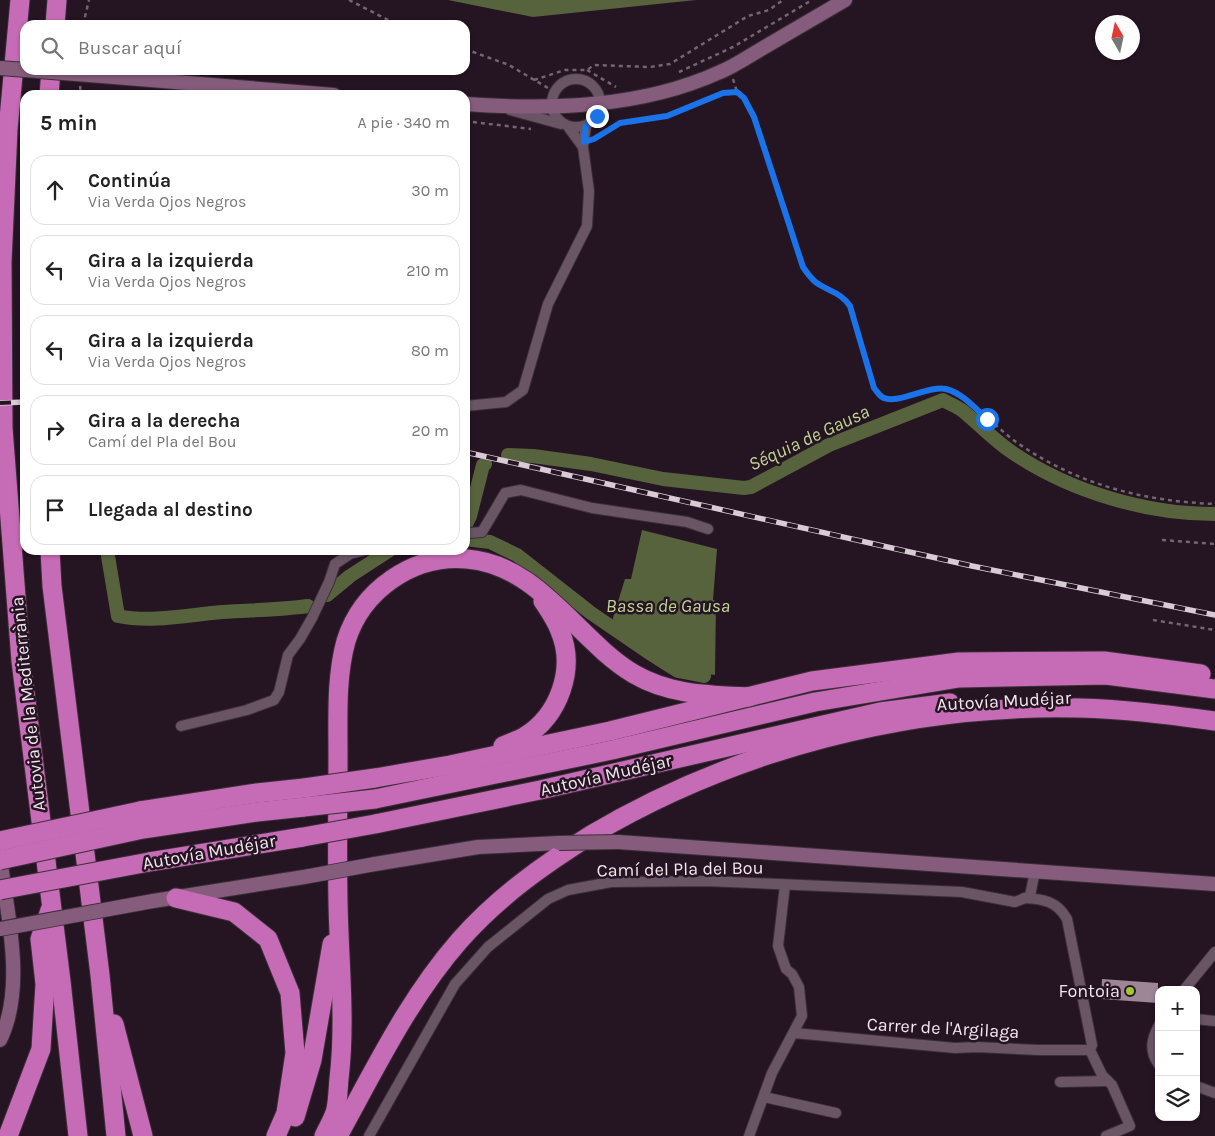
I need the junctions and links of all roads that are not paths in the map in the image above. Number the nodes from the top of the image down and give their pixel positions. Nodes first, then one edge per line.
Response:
1 (20, 0) edge
2 (57, 0) edge
3 (845, 0) edge
4 (55, 20) edge
5 (0, 68) edge
6 (20, 70) edge
7 (51, 75) edge
8 (80, 75) edge
9 (49, 90) edge
10 (269, 90) edge
11 (600, 102) junction
12 (470, 104) edge
13 (497, 106) junction
14 (550, 106) junction
15 (565, 126) junction
16 (586, 126) junction
17 (584, 145) junction
18 (470, 406) edge
19 (708, 530) dead end
20 (470, 533) edge
21 (50, 555) edge
22 (348, 555) edge
23 (533, 587) junction
24 (1215, 676) edge
25 (1215, 689) edge
26 (749, 697) junction
27 (1215, 711) edge
28 (1215, 721) edge
29 (181, 726) dead end
30 (375, 778) junction
31 (142, 820) junction
32 (0, 841) edge
33 (0, 859) edge
34 (1035, 872) junction
35 (1215, 884) edge
36 (785, 885) junction
37 (0, 890) edge
38 (176, 898) junction
39 (1024, 898) junction
40 (338, 903) junction
41 (52, 904) junction
42 (0, 929) edge
43 (1215, 952) edge
44 (100, 975) junction
45 (1187, 986) edge
46 (1200, 1020) edge
47 (1215, 1021) edge
48 (1155, 1032) edge
49 (794, 1033) junction
50 (0, 1040) edge
51 (1090, 1050) junction
52 (1155, 1059) edge
53 (1108, 1081) junction
54 (1060, 1082) dead end
55 (1200, 1087) edge
56 (1215, 1093) edge
57 (764, 1097) junction
58 (836, 1113) dead end
59 (8, 1136) edge
60 (78, 1136) edge
61 (116, 1136) edge
62 (143, 1136) edge
63 (276, 1136) edge
64 (284, 1136) edge
65 (324, 1136) edge
66 (338, 1136) edge
67 (369, 1136) edge
68 (750, 1136) edge
69 (1106, 1136) edge

1 - 41 highway, Autovia de la Mediterrània
2 - 4 highway
3 - 11 main road
5 - 6 main road, bridge
7 - 9 highway
8 - 10 main road, bridge
11 - 14 main road
11 - 14 street
11 - 16 street
12 - 13 main road
13 - 14 main road
13 - 15 street
14 - 15 street
15 - 16 street
15 - 17 street
16 - 17 street
17 - 18 street
19 - 20 street
21 - 44 highway, Autovia de la Mediterrània
22 - 29 street
23 - 26 highway
23 - 30 highway
23 - 40 highway
24 - 26 highway
25 - 31 highway, Autovía Mudéjar, bridge
26 - 30 highway
27 - 37 highway, Autovía Mudéjar, bridge
28 - 66 highway
30 - 31 highway, bridge
31 - 32 highway, bridge
31 - 33 highway, Autovía Mudéjar, bridge
33 - 50 main road
34 - 35 main road
34 - 38 main road, bridge
34 - 39 street
36 - 39 street, Camí del Pla del Bou
36 - 49 street
36 - 67 street, Camí del Pla del Bou
38 - 42 main road, bridge
38 - 63 highway
39 - 51 street, Camí del Pla del Bou
40 - 64 highway
40 - 65 highway
41 - 59 highway
41 - 60 highway, Autovia de la Mediterrània
43 - 45 street
44 - 61 highway, Autovia de la Mediterrània
44 - 62 highway
46 - 47 street
48 - 52 street
49 - 51 street, Carrer de l'Argilaga
49 - 57 street
51 - 53 street
53 - 54 street
53 - 69 street
55 - 56 street
57 - 58 street
57 - 68 street

